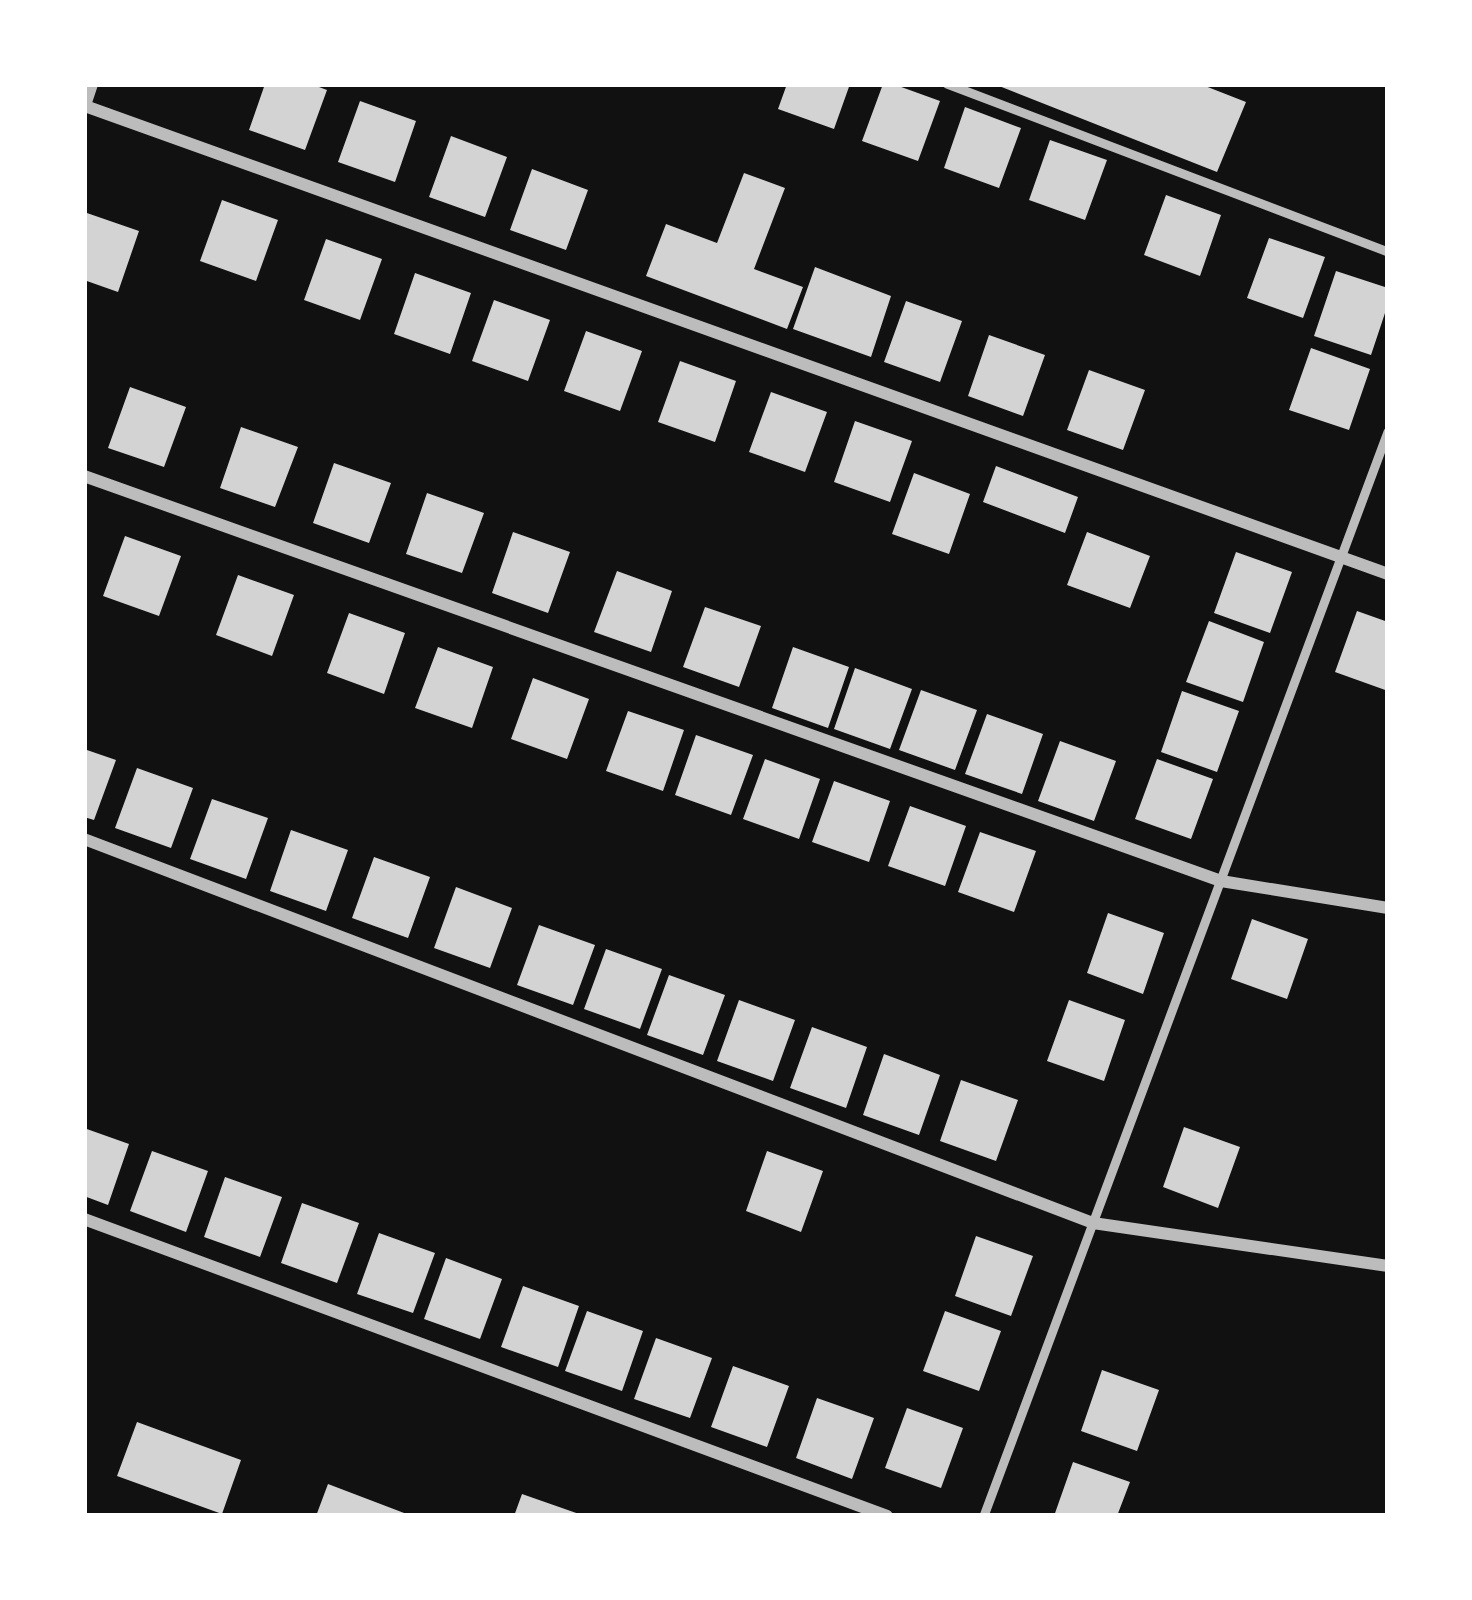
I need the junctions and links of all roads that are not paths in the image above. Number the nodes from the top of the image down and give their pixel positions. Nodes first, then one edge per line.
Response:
1 (92, 84) edge
2 (947, 84) edge
3 (84, 107) edge
4 (1388, 251) edge
5 (1388, 432) edge
6 (84, 476) edge
7 (1341, 559) junction
8 (1388, 574) edge
9 (84, 839) edge
10 (1221, 881) junction
11 (1388, 908) edge
12 (84, 1219) edge
13 (1094, 1223) junction
14 (1388, 1266) edge
15 (887, 1516) edge
16 (984, 1516) edge

1 - 3 street
2 - 4 lane
3 - 7 street
5 - 7 lane
6 - 10 street
7 - 8 street
7 - 10 lane
9 - 13 street
10 - 11 street
10 - 13 lane
12 - 15 street
13 - 14 street
13 - 16 lane

